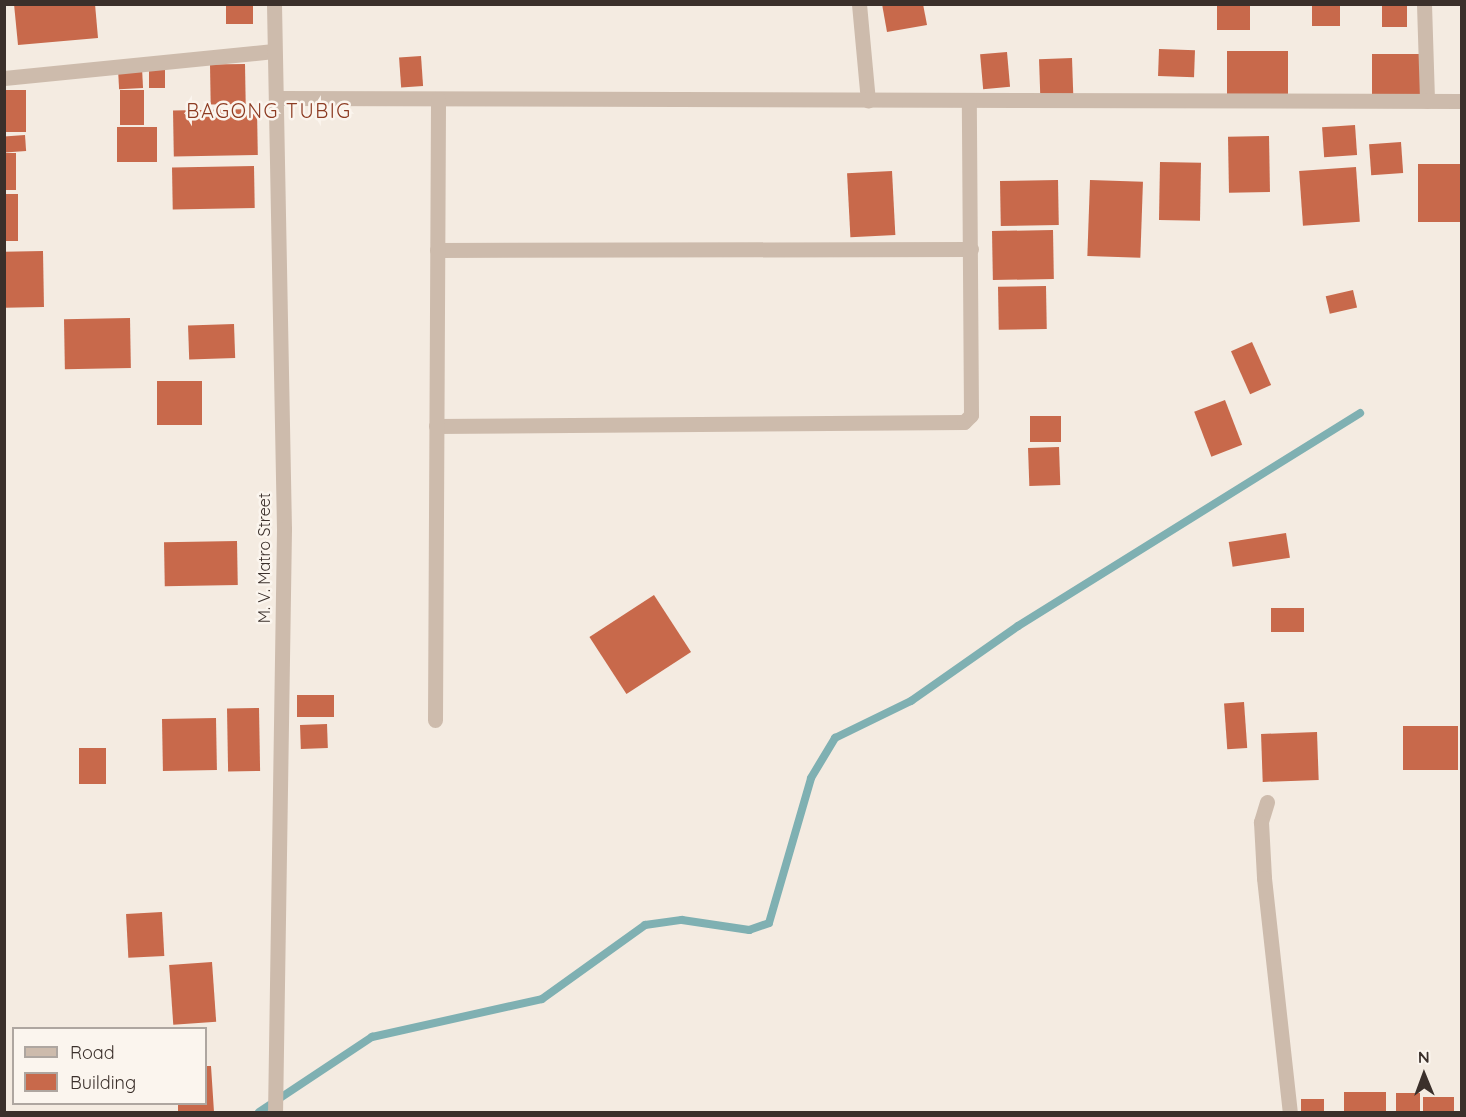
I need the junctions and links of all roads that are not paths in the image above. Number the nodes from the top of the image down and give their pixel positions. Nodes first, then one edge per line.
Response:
1 (274, 4) edge
2 (859, 4) edge
3 (1424, 4) edge
4 (274, 51) junction
5 (4, 78) edge
6 (278, 98) junction
7 (438, 99) junction
8 (868, 101) junction
9 (1427, 101) junction
10 (1461, 101) edge
11 (969, 102) junction
12 (971, 249) junction
13 (437, 250) junction
14 (436, 426) junction
15 (435, 720) dead end
16 (1267, 802) dead end
17 (275, 1110) edge
18 (1290, 1113) edge

1 - 4 street, M. V. Matro Street
2 - 8 street
3 - 9 street
4 - 5 street
4 - 6 street, M. V. Matro Street
6 - 7 street
6 - 17 street, M. V. Matro Street
7 - 8 street
7 - 13 street
8 - 11 street
9 - 10 street
9 - 11 street
11 - 12 street
12 - 13 street
12 - 14 street
13 - 14 street
14 - 15 street
16 - 18 street

